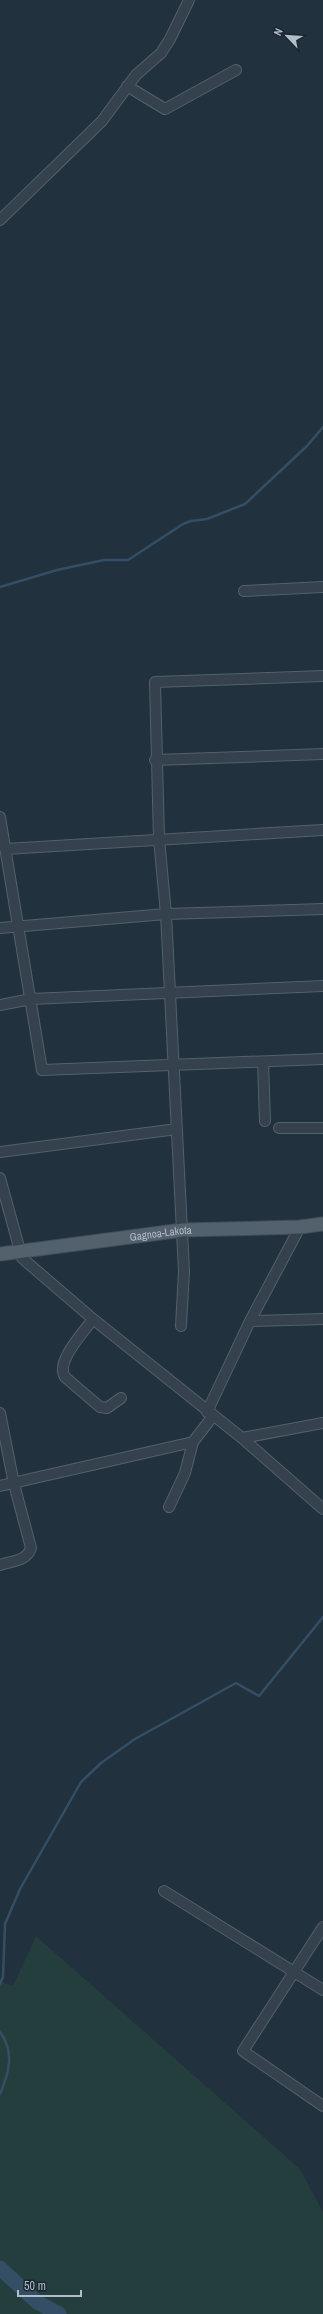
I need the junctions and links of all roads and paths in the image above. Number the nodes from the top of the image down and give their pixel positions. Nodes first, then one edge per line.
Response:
1 (189, 0) edge
2 (236, 70) dead end
3 (127, 86) junction
4 (0, 220) edge
5 (323, 587) edge
6 (244, 591) dead end
7 (323, 676) edge
8 (323, 754) edge
9 (155, 760) junction
10 (0, 817) edge
11 (323, 830) edge
12 (159, 839) junction
13 (5, 849) junction
14 (323, 909) edge
15 (166, 914) junction
16 (17, 925) junction
17 (0, 928) edge
18 (323, 986) edge
19 (170, 991) junction
20 (31, 999) junction
21 (0, 1005) edge
22 (323, 1060) edge
23 (263, 1062) junction
24 (174, 1064) junction
25 (265, 1121) dead end
26 (177, 1128) junction
27 (279, 1128) dead end
28 (323, 1128) edge
29 (0, 1152) edge
30 (0, 1178) edge
31 (323, 1224) edge
32 (300, 1227) junction
33 (183, 1230) junction
34 (20, 1251) junction
35 (0, 1254) edge
36 (93, 1319) junction
37 (323, 1319) edge
38 (250, 1321) junction
39 (181, 1326) dead end
40 (122, 1398) dead end
41 (0, 1413) edge
42 (210, 1414) junction
43 (323, 1422) edge
44 (242, 1438) junction
45 (193, 1442) junction
46 (14, 1484) junction
47 (0, 1486) edge
48 (169, 1507) dead end
49 (323, 1509) edge
50 (0, 1564) edge
51 (164, 1891) dead end
52 (323, 1927) edge
53 (293, 1971) junction
54 (323, 1990) edge
55 (323, 2106) edge

1 - 3 street
2 - 3 street
3 - 4 street
5 - 6 street
7 - 9 street
8 - 9 street
9 - 12 street
10 - 13 street
11 - 12 street
12 - 13 street
12 - 15 street
13 - 16 street
14 - 15 street
15 - 16 street
15 - 19 street
16 - 17 street
16 - 20 street
18 - 19 street
19 - 20 street
19 - 24 street
20 - 21 street
20 - 24 street
22 - 23 street
23 - 24 street
23 - 25 street
24 - 26 street
26 - 29 street
26 - 33 street
27 - 28 street
30 - 34 street
31 - 32 main road, Gagnoa-Lakota
32 - 33 main road, Gagnoa-Lakota
32 - 38 street
33 - 34 main road, Gagnoa-Lakota
33 - 39 street
34 - 35 main road, Gagnoa-Lakota
34 - 36 street
36 - 40 street
36 - 42 street
37 - 38 street
38 - 42 street
41 - 46 street
42 - 44 street
42 - 45 street
43 - 44 street
44 - 49 street
45 - 46 street
45 - 48 street
46 - 47 street
46 - 50 street
51 - 53 street
52 - 53 street
53 - 54 street
53 - 55 street

